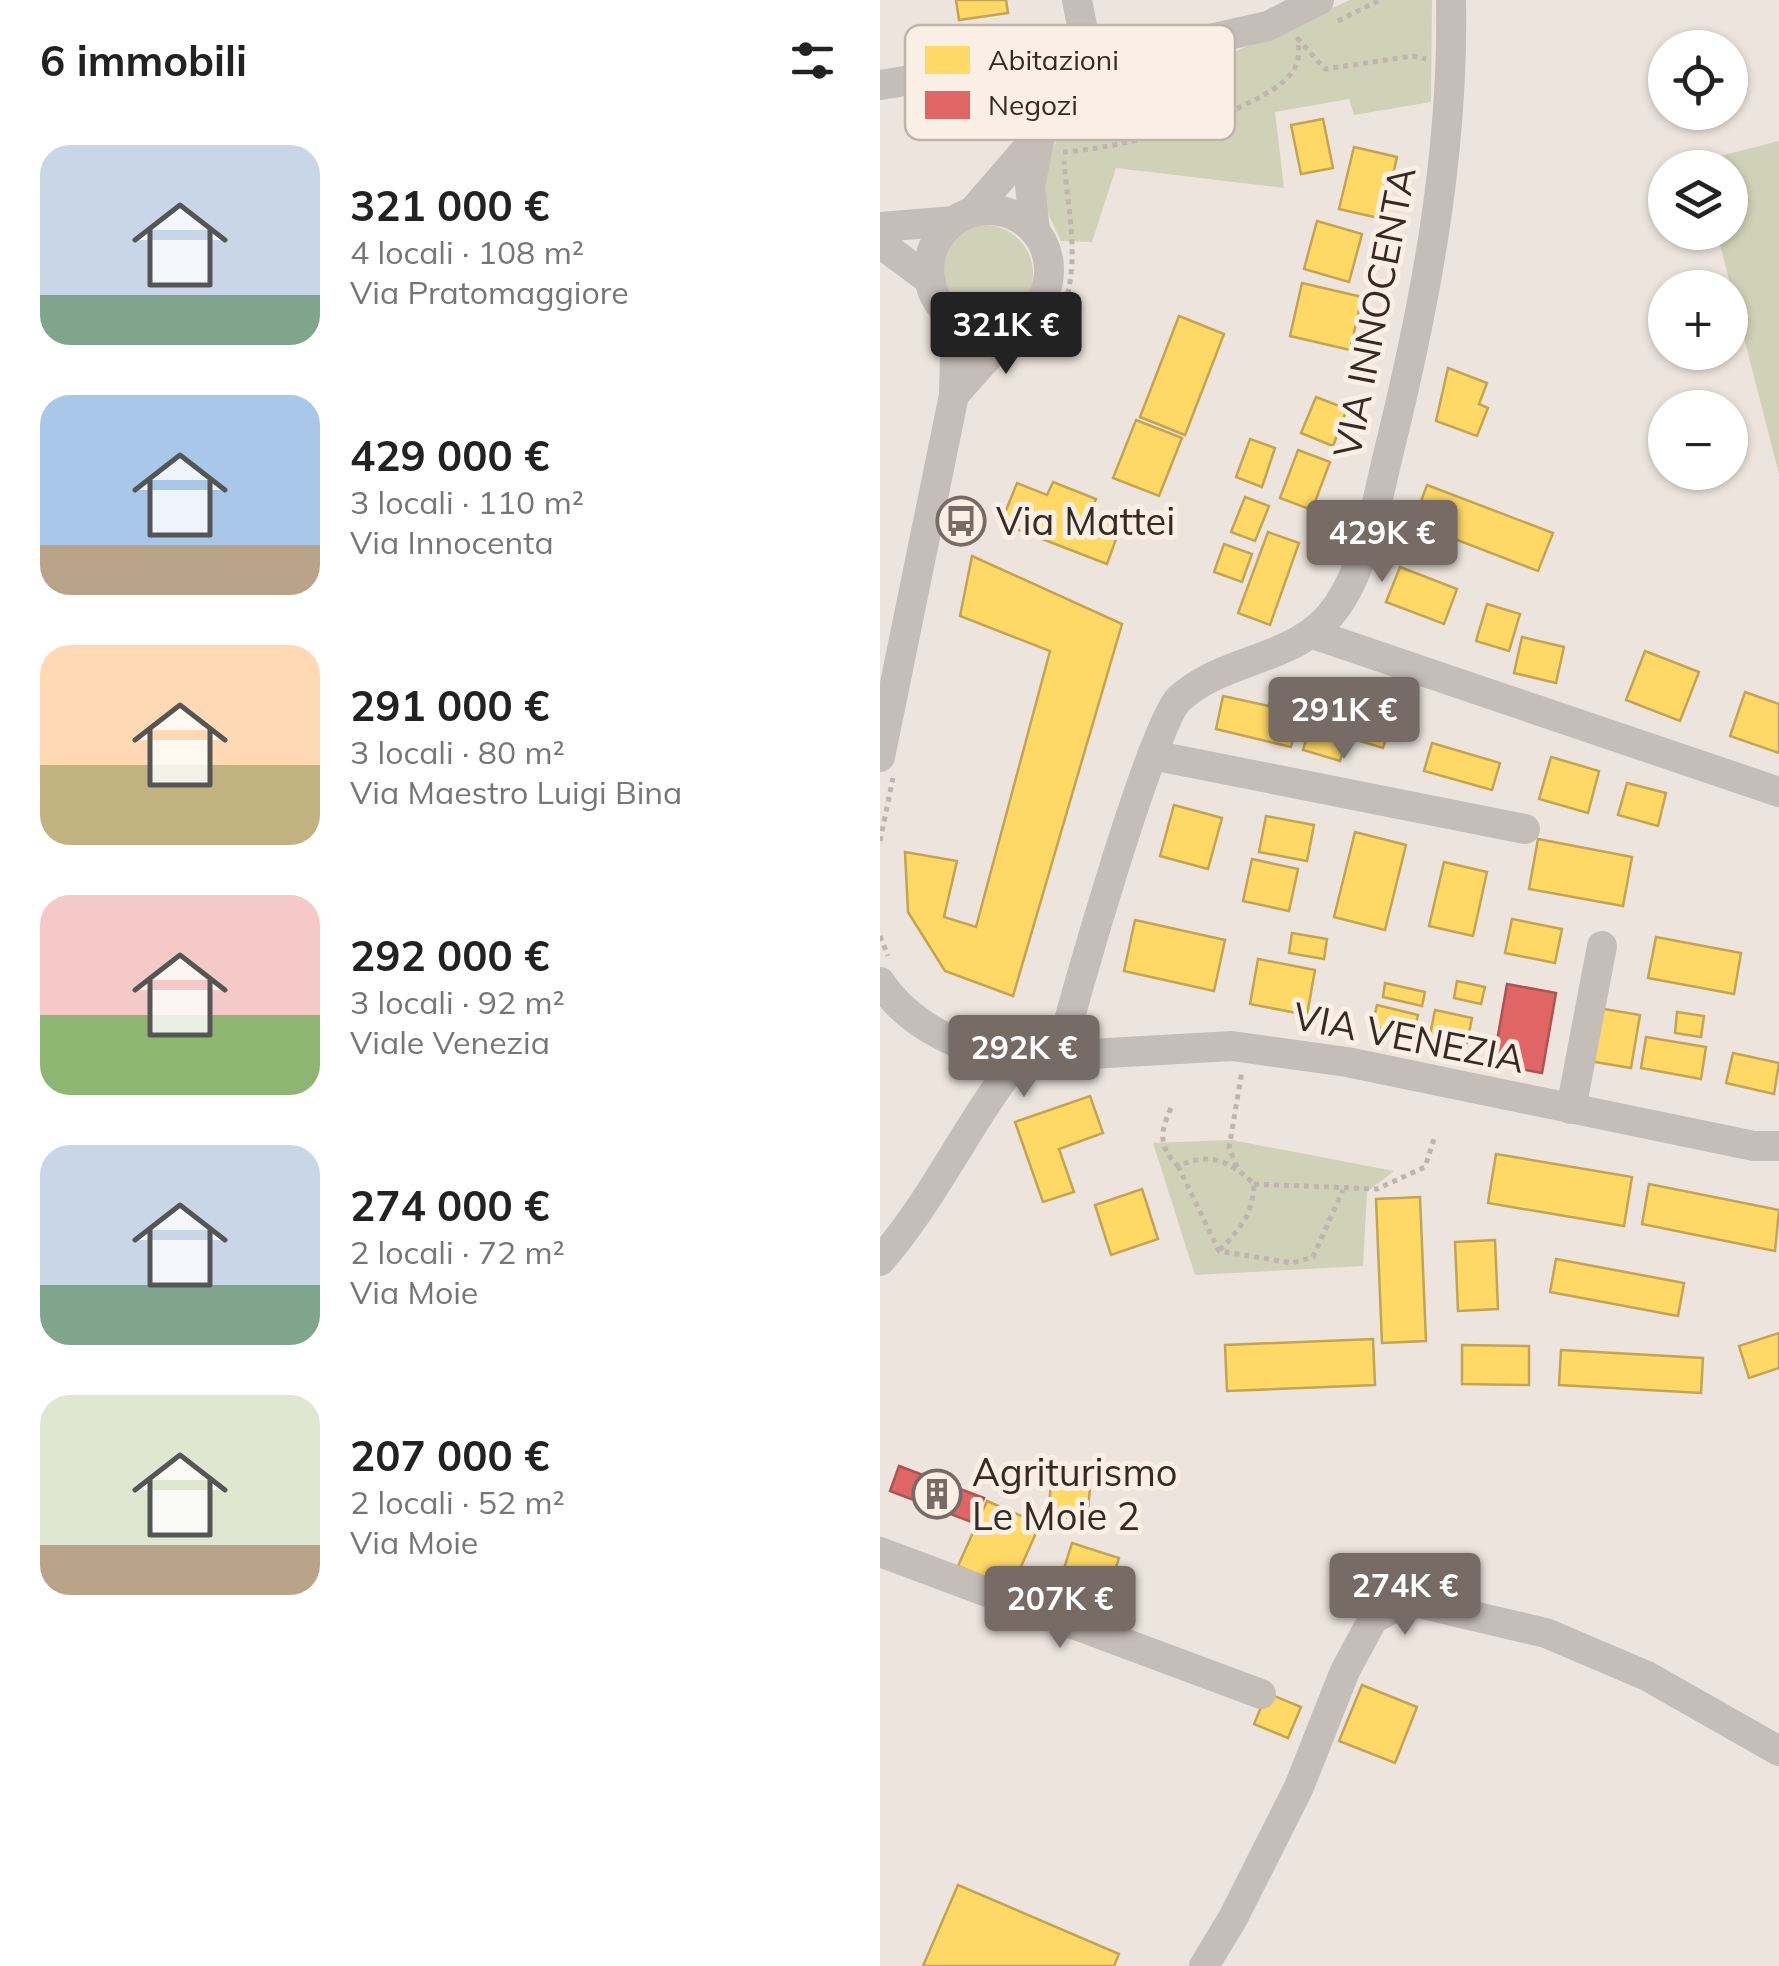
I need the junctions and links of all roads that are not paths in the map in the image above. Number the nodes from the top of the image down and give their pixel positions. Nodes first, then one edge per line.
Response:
1 (1077, 0) edge
2 (1451, 0) edge
3 (1327, 11) edge
4 (1079, 25) edge
5 (1235, 34) edge
6 (905, 82) edge
7 (880, 85) edge
8 (1044, 140) edge
9 (1047, 140) edge
10 (963, 217) junction
11 (880, 227) edge
12 (1035, 231) junction
13 (880, 243) edge
14 (930, 281) junction
15 (945, 310) junction
16 (1024, 334) junction
17 (954, 394) junction
18 (1313, 634) junction
19 (1152, 755) junction
20 (888, 760) edge
21 (1779, 792) edge
22 (1525, 828) dead end
23 (1602, 946) dead end
24 (888, 974) edge
25 (1006, 1056) junction
26 (1060, 1056) junction
27 (1571, 1109) junction
28 (1779, 1146) edge
29 (880, 1262) edge
30 (880, 1552) edge
31 (1260, 1694) dead end
32 (1779, 1751) edge
33 (1204, 1966) edge

1 - 4 street
2 - 18 street, VIA INNOCENTA
3 - 5 street
6 - 7 street
8 - 10 street
9 - 12 street
10 - 11 street
10 - 12 street
10 - 14 street
12 - 16 street
13 - 14 street
14 - 15 street
15 - 16 street
15 - 17 street
16 - 17 street
17 - 20 street
18 - 19 street, VIA INNOCENTA
18 - 21 street
19 - 22 street
19 - 26 street, VIA INNOCENTA
23 - 27 street
24 - 25 street
25 - 26 street, VIA VENEZIA
25 - 29 street
26 - 27 street, VIA VENEZIA
27 - 28 street, VIA VENEZIA
30 - 31 street
32 - 33 street

